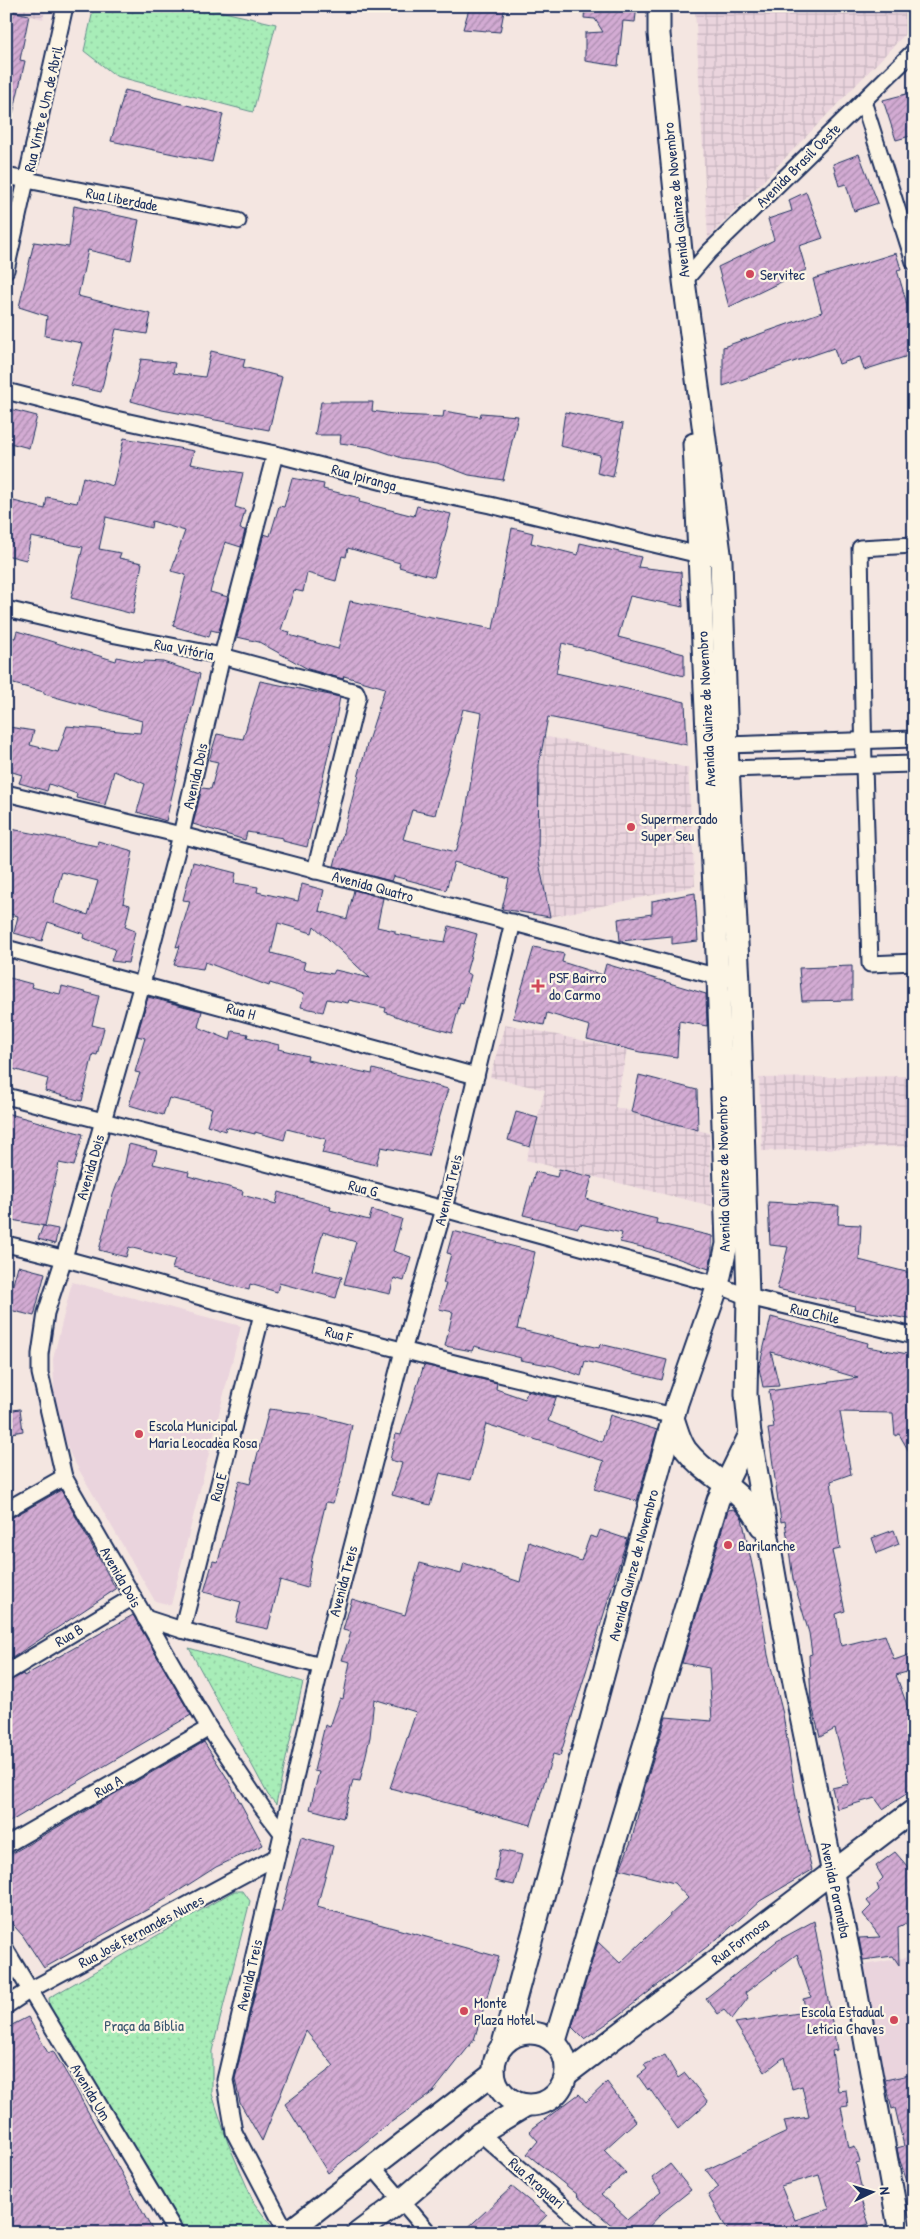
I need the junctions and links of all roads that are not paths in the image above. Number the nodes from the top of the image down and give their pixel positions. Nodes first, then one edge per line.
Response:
1 (65, 6) edge
2 (659, 6) edge
3 (914, 51) edge
4 (862, 102) junction
5 (6, 176) edge
6 (26, 181) junction
7 (238, 221) dead end
8 (914, 262) edge
9 (6, 270) edge
10 (684, 281) junction
11 (6, 391) edge
12 (697, 394) junction
13 (275, 454) junction
14 (914, 545) edge
15 (698, 554) junction
16 (721, 561) junction
17 (6, 609) edge
18 (222, 656) junction
19 (914, 739) edge
20 (863, 742) junction
21 (727, 745) junction
22 (914, 764) edge
23 (864, 766) junction
24 (728, 769) junction
25 (6, 793) edge
26 (181, 835) junction
27 (315, 871) junction
28 (513, 922) junction
29 (6, 948) edge
30 (914, 962) edge
31 (718, 977) junction
32 (739, 983) junction
33 (142, 984) junction
34 (476, 1076) junction
35 (6, 1096) edge
36 (103, 1121) junction
37 (444, 1209) junction
38 (6, 1244) edge
39 (64, 1258) junction
40 (718, 1286) junction
41 (748, 1297) junction
42 (262, 1314) junction
43 (914, 1336) edge
44 (404, 1351) junction
45 (674, 1417) junction
46 (750, 1434) junction
47 (64, 1477) junction
48 (724, 1484) junction
49 (6, 1510) edge
50 (771, 1546) junction
51 (132, 1596) junction
52 (145, 1618) junction
53 (182, 1630) junction
54 (321, 1666) junction
55 (6, 1673) edge
56 (209, 1728) junction
57 (914, 1810) edge
58 (282, 1832) junction
59 (6, 1845) edge
60 (276, 1857) junction
61 (832, 1871) junction
62 (6, 1950) edge
63 (30, 1990) junction
64 (6, 2006) edge
65 (555, 2041) junction
66 (503, 2044) junction
67 (494, 2073) junction
68 (567, 2074) junction
69 (525, 2106) junction
70 (480, 2133) junction
71 (373, 2167) junction
72 (401, 2201) junction
73 (902, 2230) edge
74 (176, 2233) edge
75 (287, 2233) edge
76 (358, 2233) edge
77 (429, 2233) edge
78 (593, 2233) edge

1 - 6 street, Rua Vinte e Um de Abril
2 - 10 main road, Avenida Quinze de Novembro
3 - 4 street, Avenida Brasil Oeste
4 - 8 street
4 - 10 street, Avenida Brasil Oeste
5 - 6 street, Rua Liberdade
6 - 7 street, Rua Liberdade
6 - 9 street, Rua Vinte e Um de Abril
10 - 12 main road, Avenida Quinze de Novembro
11 - 13 street, Rua Ipiranga
12 - 15 main road, Avenida Quinze de Novembro
12 - 16 main road, Avenida Quinze de Novembro
13 - 15 street, Rua Ipiranga
13 - 18 street, Avenida Dois
14 - 20 street
15 - 16 street, Rua Ipiranga
15 - 31 main road, Avenida Quinze de Novembro
16 - 21 main road, Avenida Quinze de Novembro
17 - 18 street, Rua Vitória
18 - 26 street, Avenida Dois
18 - 27 street, Rua Vitória
19 - 20 street
20 - 21 street
20 - 23 street
21 - 24 main road, Avenida Quinze de Novembro
22 - 23 street
23 - 24 street
23 - 30 street
24 - 32 main road, Avenida Quinze de Novembro
25 - 26 street, Avenida Quatro
26 - 27 street, Avenida Quatro
26 - 33 street, Avenida Dois
27 - 28 street, Avenida Quatro
28 - 31 street, Avenida Quatro
28 - 34 street, Avenida Treis
29 - 33 street, Rua H
31 - 32 street, Avenida Quatro
31 - 40 main road, Avenida Quinze de Novembro
32 - 41 main road, Avenida Quinze de Novembro
33 - 34 street, Rua H
33 - 36 street, Avenida Dois
34 - 37 street, Avenida Treis
35 - 36 street, Rua G
36 - 37 street, Rua G
36 - 39 street, Avenida Dois
37 - 40 street, Rua G
37 - 44 street, Avenida Treis
38 - 39 street, Rua F
39 - 42 street, Rua F
39 - 47 street, Avenida Dois
40 - 41 street, Rua Chile
40 - 45 main road, Avenida Quinze de Novembro
41 - 43 street, Rua Chile
41 - 46 main road, Avenida Quinze de Novembro
42 - 44 street, Rua F
42 - 53 street, Rua E
44 - 45 street, Rua F
44 - 54 street, Avenida Treis
45 - 48 main road
45 - 66 main road, Avenida Quinze de Novembro
46 - 48 main road
46 - 50 main road, Avenida Quinze de Novembro
47 - 49 street
47 - 51 street, Avenida Dois
48 - 50 main road
48 - 65 main road
50 - 61 main road, Avenida Paranaíba
51 - 52 street, Avenida Dois
51 - 55 street, Rua B
52 - 53 street
52 - 56 street, Avenida Dois
53 - 54 street
54 - 58 street, Avenida Treis
56 - 58 street, Avenida Dois
56 - 59 street, Rua A
57 - 61 main road, Rua Formosa
58 - 60 street, Avenida Treis
60 - 63 street, Rua José Fernandes Nunes
60 - 75 street, Avenida Treis
61 - 68 main road, Rua Formosa
61 - 73 main road, Avenida Paranaíba
62 - 63 street, Avenida Um
63 - 64 street, Rua José Fernandes Nunes
63 - 74 street, Avenida Um
65 - 66 main road
65 - 68 main road
66 - 67 main road
67 - 69 main road
67 - 71 main road
68 - 69 main road
69 - 70 main road
70 - 72 main road
70 - 78 street, Rua Araguari
71 - 72 street
71 - 75 main road
72 - 76 main road
72 - 77 street

